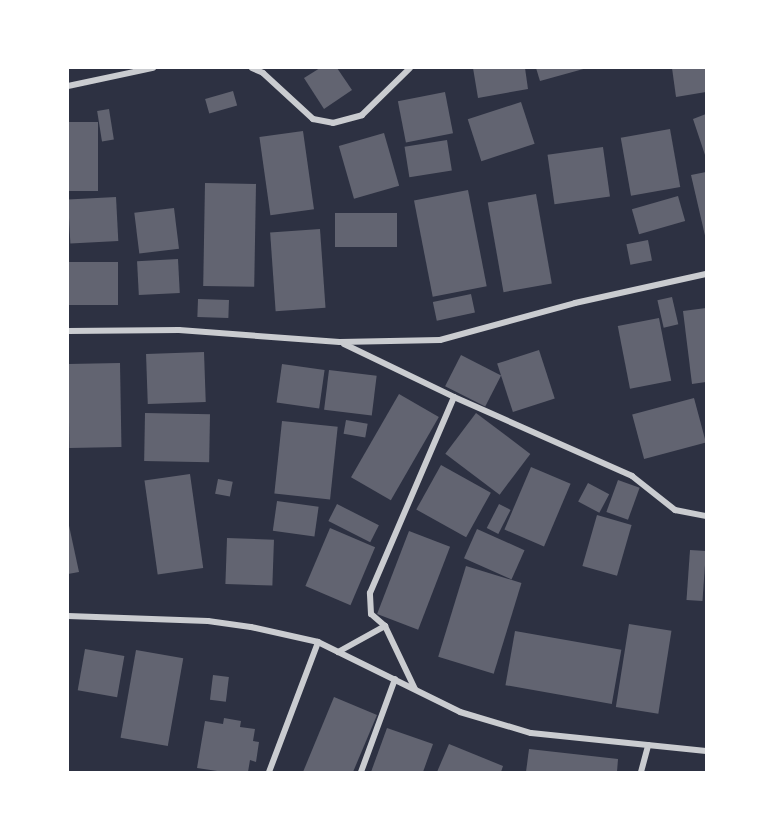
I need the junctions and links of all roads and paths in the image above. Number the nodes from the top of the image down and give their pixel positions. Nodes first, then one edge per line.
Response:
1 (153, 68) edge
2 (252, 68) edge
3 (410, 68) edge
4 (68, 86) edge
5 (706, 274) edge
6 (68, 331) edge
7 (340, 342) junction
8 (454, 397) junction
9 (706, 516) edge
10 (68, 616) edge
11 (385, 626) junction
12 (318, 642) junction
13 (338, 652) junction
14 (394, 679) junction
15 (415, 690) junction
16 (648, 745) junction
17 (706, 751) edge
18 (269, 772) edge
19 (361, 772) edge
20 (641, 772) edge

1 - 4 street
2 - 3 street
5 - 7 street
6 - 7 street
7 - 8 street
8 - 9 street
8 - 11 street
10 - 12 street
11 - 13 street
11 - 15 street
12 - 13 street
12 - 18 street
13 - 14 street
14 - 15 street
14 - 19 street
15 - 16 street
16 - 17 street
16 - 20 street

